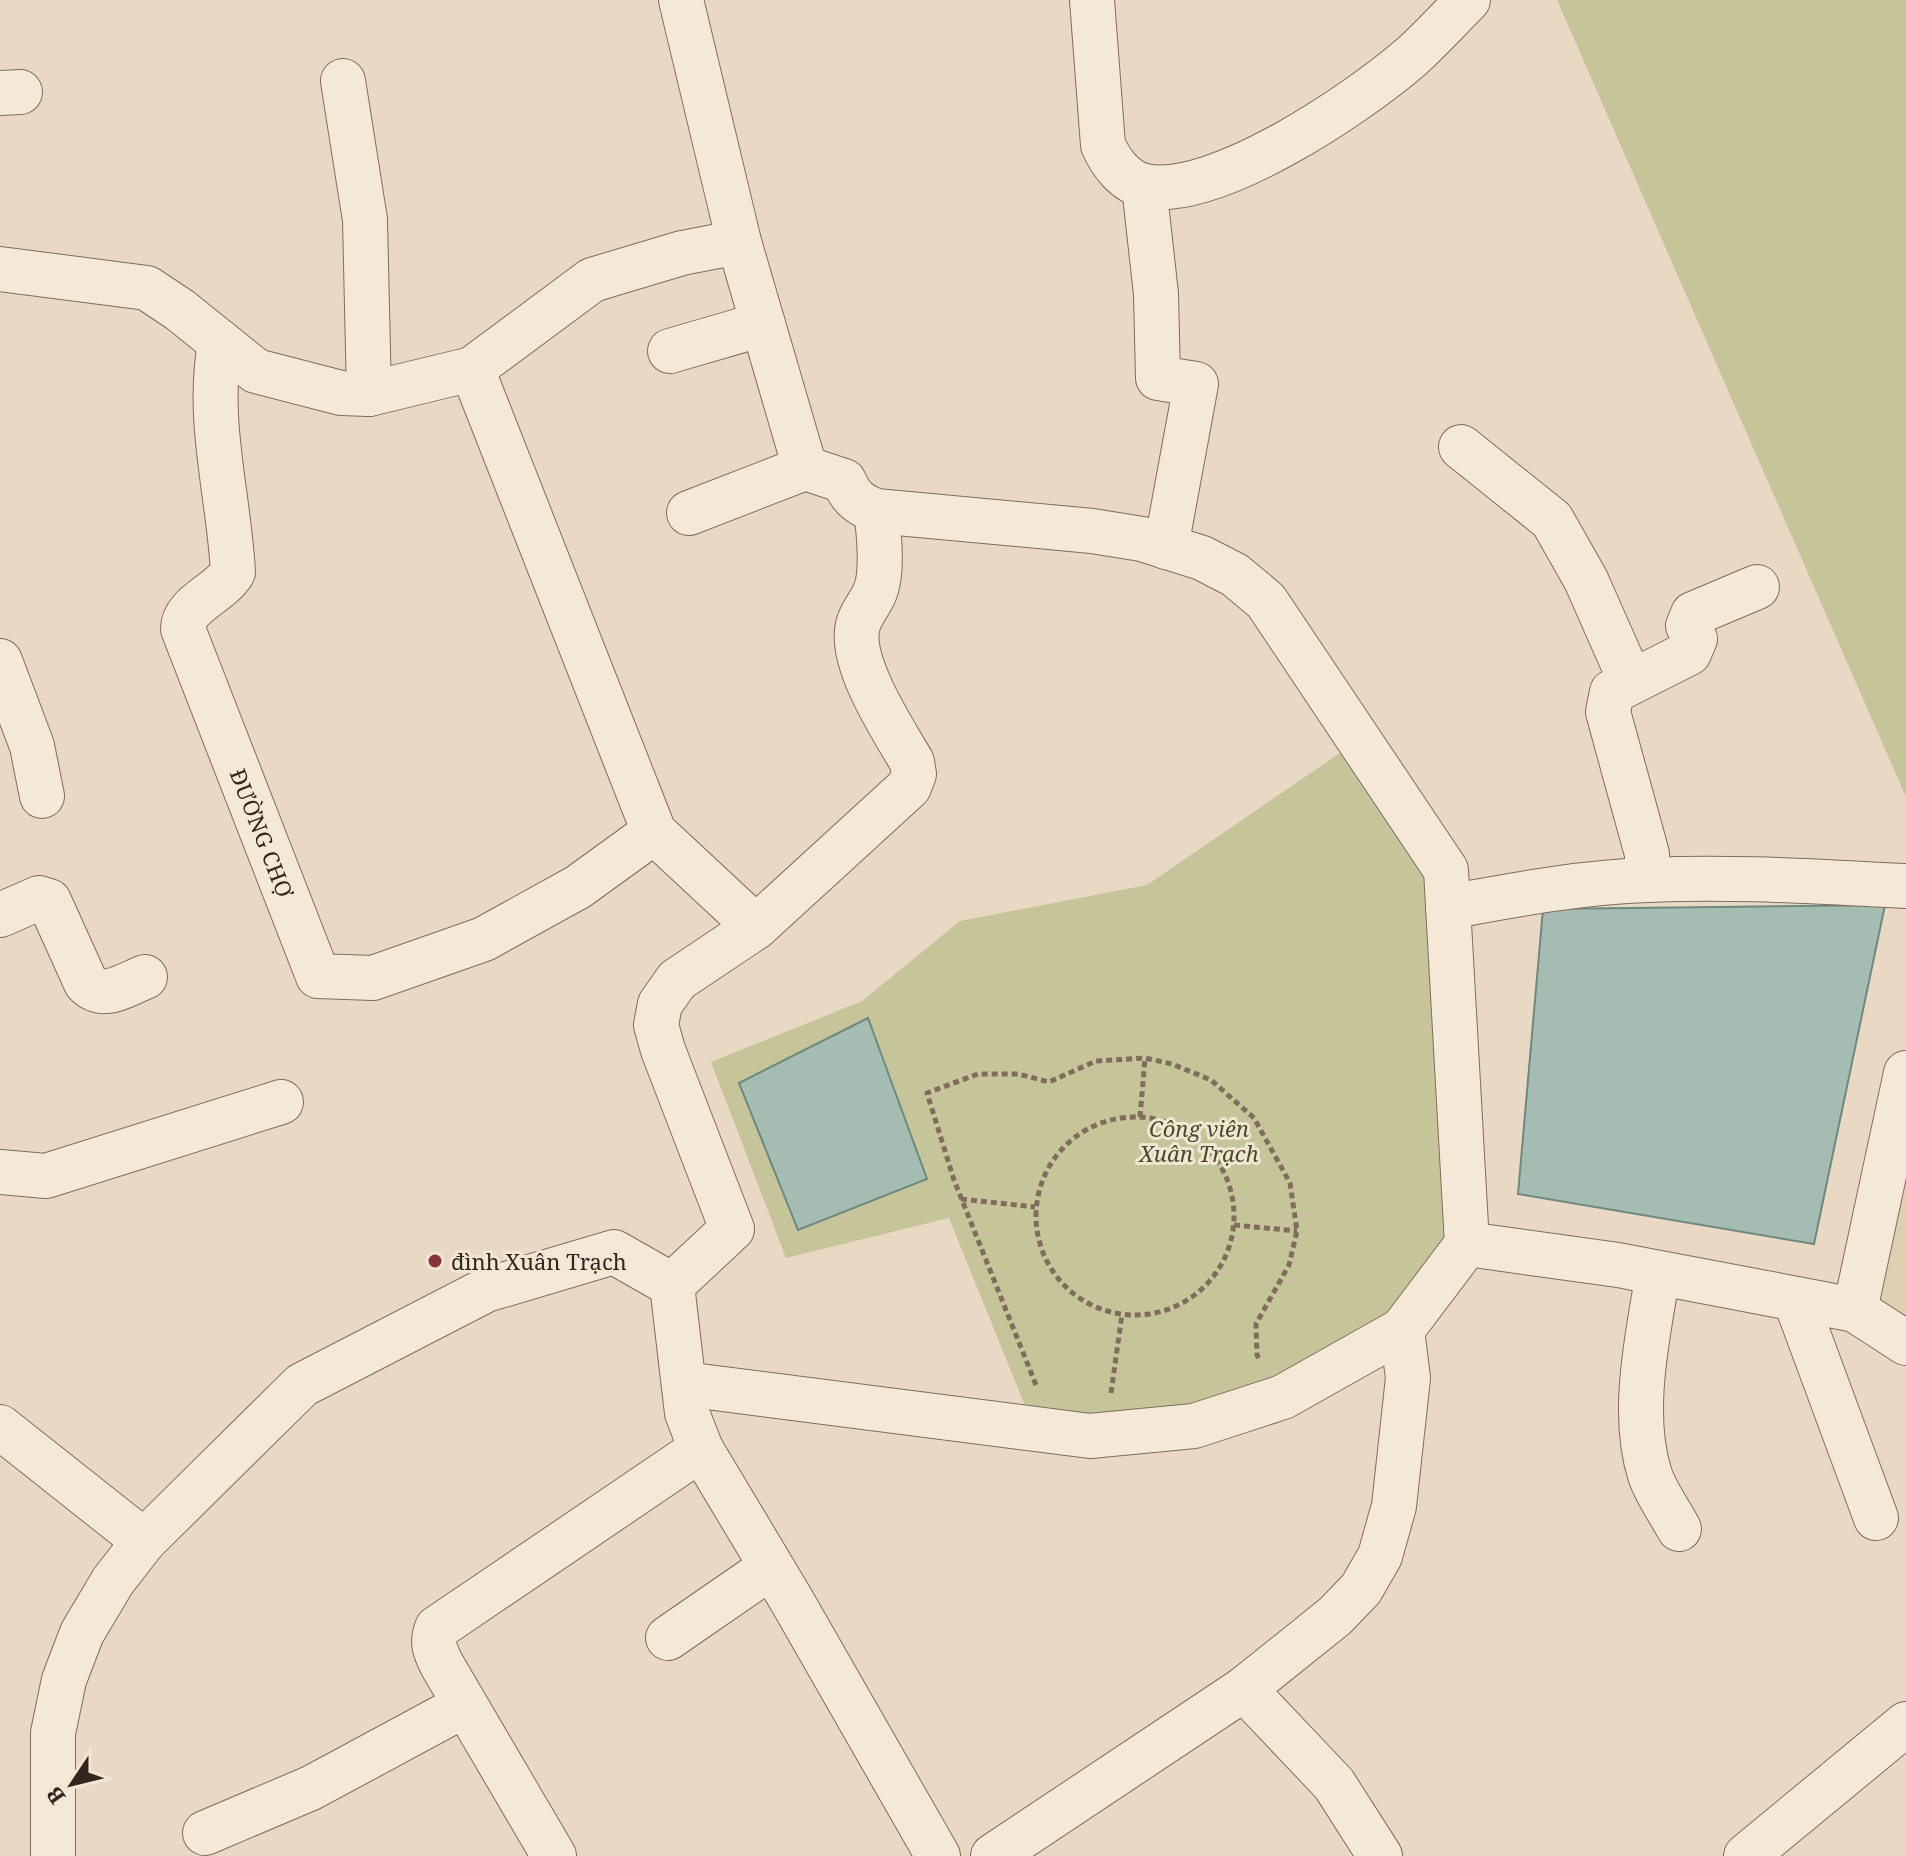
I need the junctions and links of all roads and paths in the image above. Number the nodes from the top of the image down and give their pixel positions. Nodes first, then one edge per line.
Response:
1 (681, 0) edge
2 (1092, 0) edge
3 (1468, 0) edge
4 (343, 81) dead end
5 (1144, 186) junction
6 (739, 242) junction
7 (0, 269) edge
8 (763, 324) junction
9 (220, 344) junction
10 (670, 351) dead end
11 (472, 369) junction
12 (369, 394) junction
13 (1461, 447) dead end
14 (805, 468) junction
15 (876, 511) junction
16 (689, 513) dead end
17 (1166, 547) junction
18 (1757, 587) dead end
19 (0, 661) edge
20 (1631, 682) junction
21 (42, 796) dead end
22 (654, 832) junction
23 (1647, 880) junction
24 (1906, 886) edge
25 (1448, 907) junction
26 (0, 915) edge
27 (756, 927) junction
28 (145, 977) dead end
29 (1145, 1058) junction
30 (1906, 1073) edge
31 (281, 1102) dead end
32 (1140, 1117) junction
33 (0, 1172) edge
34 (961, 1199) junction
35 (1035, 1207) junction
36 (1234, 1225) junction
37 (1297, 1231) junction
38 (1467, 1244) junction
39 (1658, 1273) junction
40 (672, 1285) junction
41 (1795, 1299) junction
42 (1855, 1310) junction
43 (1122, 1314) junction
44 (1402, 1330) junction
45 (1906, 1343) edge
46 (684, 1384) junction
47 (1283, 1397) junction
48 (0, 1427) edge
49 (1054, 1431) junction
50 (1105, 1434) junction
51 (701, 1449) junction
52 (1876, 1518) dead end
53 (1679, 1529) dead end
54 (144, 1541) junction
55 (771, 1567) junction
56 (668, 1638) dead end
57 (1244, 1689) junction
58 (465, 1705) junction
59 (1906, 1724) edge
60 (205, 1833) dead end
61 (53, 1856) edge
62 (554, 1856) edge
63 (938, 1856) edge
64 (993, 1856) edge
65 (1380, 1856) edge
66 (1746, 1856) edge

1 - 6 street
2 - 5 street
3 - 5 street
4 - 12 street
5 - 17 street
6 - 8 street
6 - 11 street
7 - 9 street
8 - 10 street
8 - 14 street
9 - 12 street
9 - 22 street, ĐƯỜNG CHỢ
11 - 12 street
11 - 22 street
13 - 20 street
14 - 15 street
14 - 16 street
15 - 17 street
15 - 27 street
17 - 25 street
18 - 20 street
19 - 21 street
20 - 23 street
22 - 27 street
23 - 24 street
23 - 25 street
25 - 38 street
26 - 28 street
27 - 40 street
29 - 32 path
29 - 34 path
29 - 37 path
30 - 42 street
31 - 33 street
32 - 35 path
32 - 36 path
34 - 35 path
34 - 49 path
35 - 43 path
36 - 37 path
36 - 43 path
37 - 47 path
38 - 39 street
38 - 44 street
39 - 41 street
39 - 53 street
40 - 46 street
40 - 54 street
41 - 42 street
41 - 52 street
42 - 45 street
43 - 50 path
44 - 47 street
44 - 57 street
46 - 49 street
46 - 51 street
47 - 50 street
48 - 54 street
49 - 50 street
51 - 55 street
51 - 58 street
54 - 61 street
55 - 56 street
55 - 63 street
57 - 64 street
57 - 65 street
58 - 60 street
58 - 62 street
59 - 66 street

